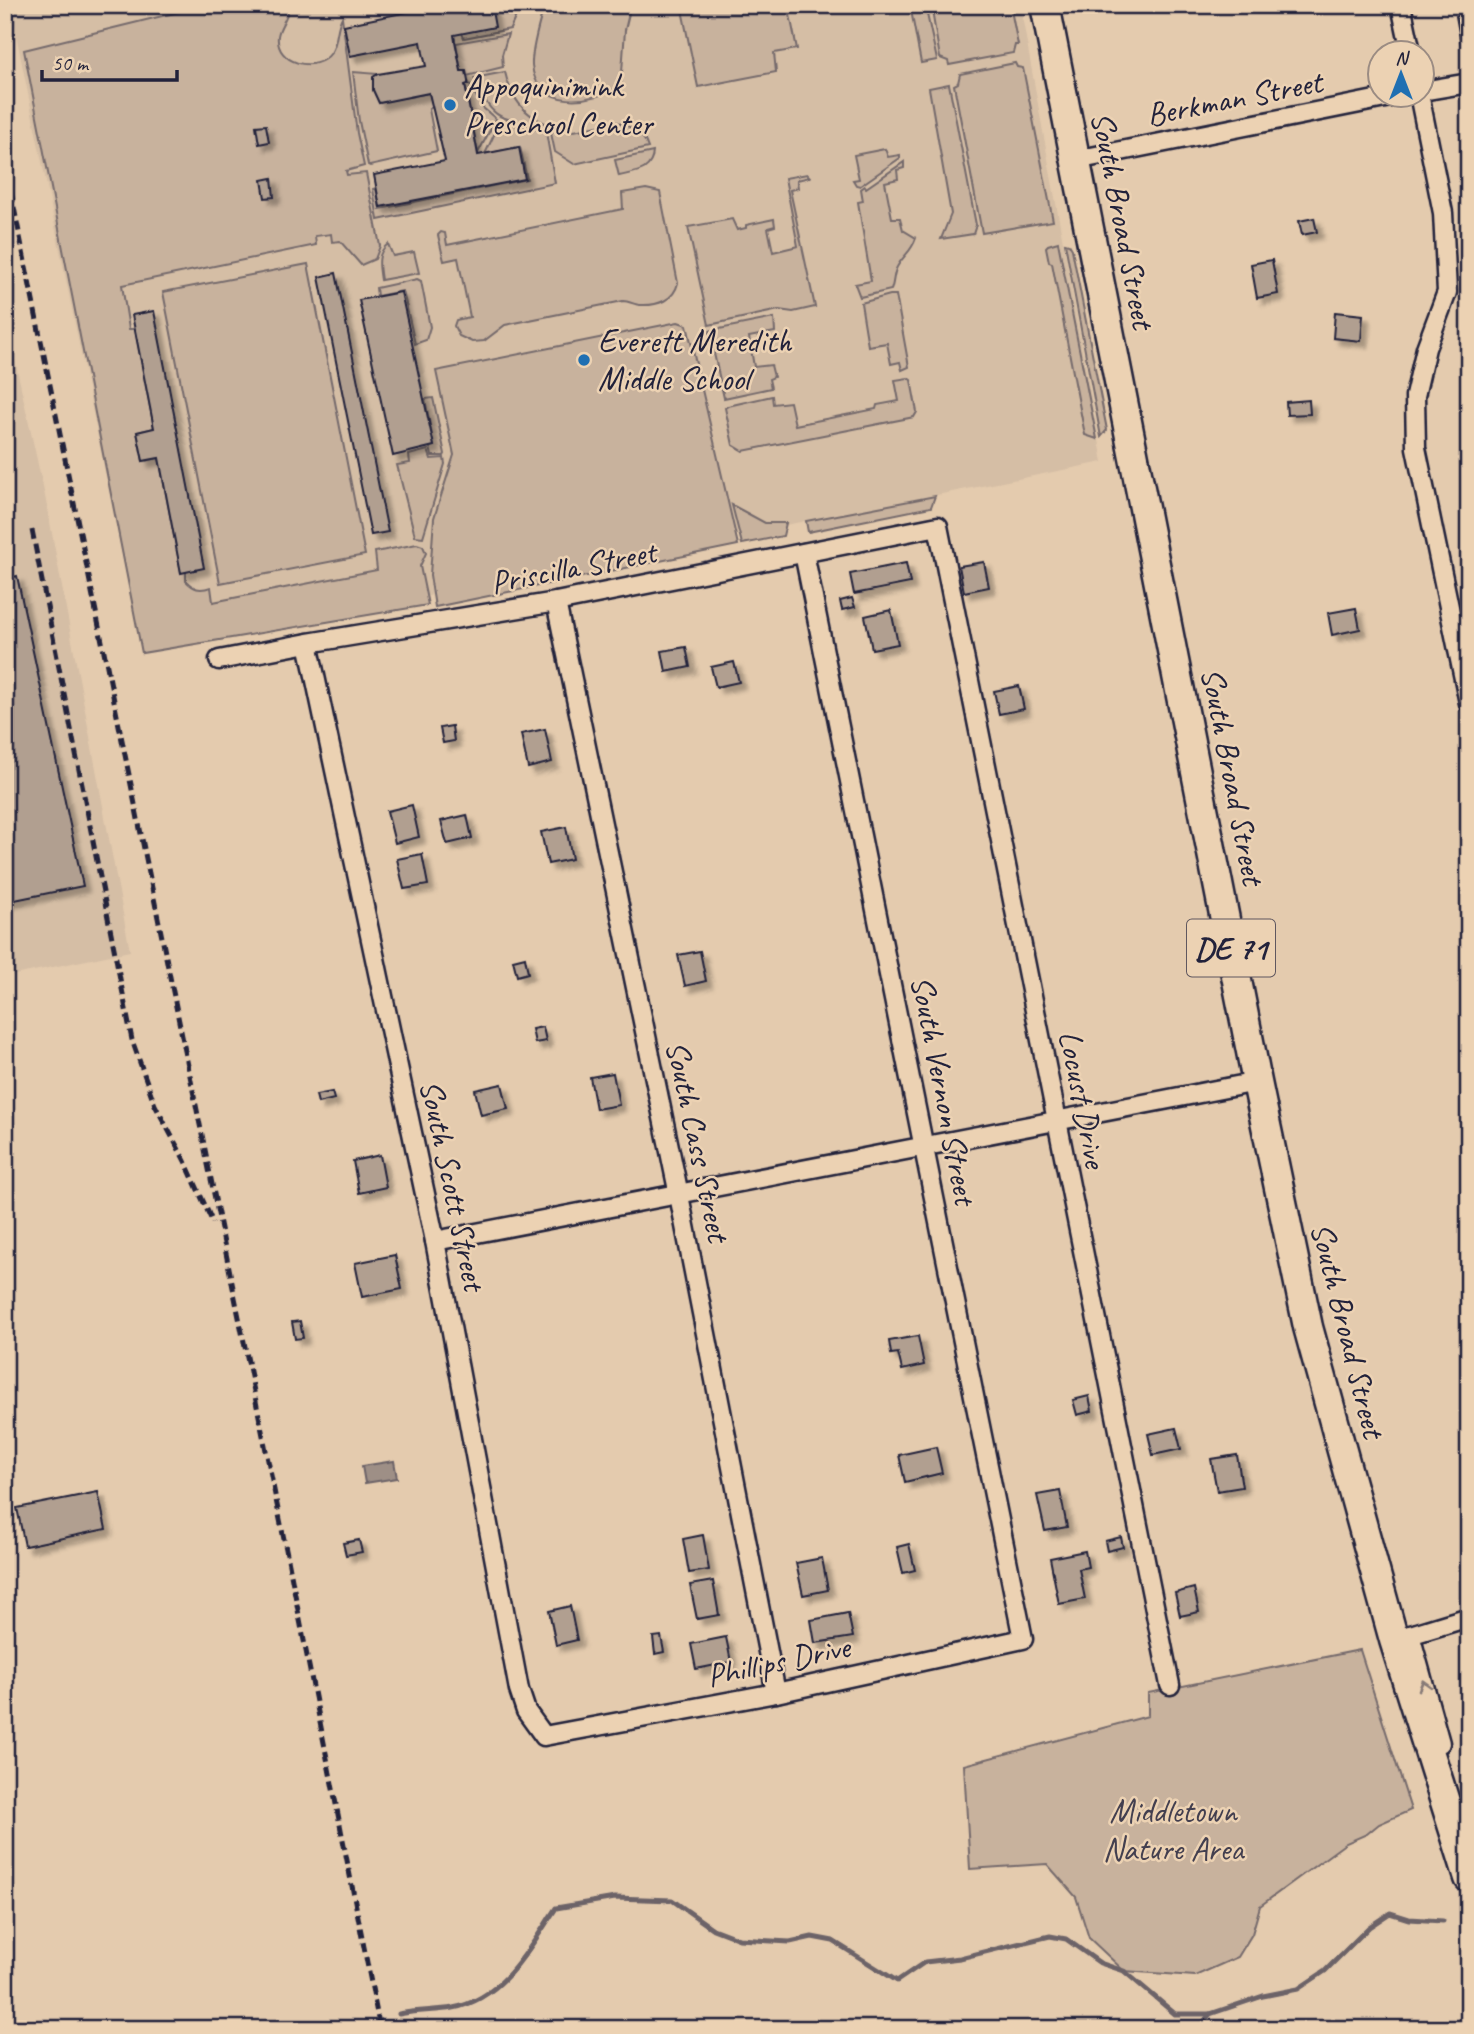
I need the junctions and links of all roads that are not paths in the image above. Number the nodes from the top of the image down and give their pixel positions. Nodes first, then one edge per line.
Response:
1 (1045, 5) edge
2 (1401, 5) edge
3 (1408, 38) edge
4 (1469, 83) edge
5 (1436, 90) edge
6 (1366, 102) edge
7 (1423, 108) edge
8 (1076, 160) junction
9 (938, 526) joint
10 (804, 553) junction
11 (556, 602) junction
12 (308, 643) junction
13 (219, 660) dead end
14 (1469, 703) edge
15 (1257, 1082) junction
16 (1057, 1121) junction
17 (925, 1146) junction
18 (679, 1195) junction
19 (435, 1241) junction
20 (1469, 1617) edge
21 (1402, 1637) junction
22 (1023, 1639) joint
23 (1170, 1685) dead end
24 (776, 1693) junction
25 (544, 1736) joint
26 (1469, 1878) edge

1 - 8 main road, South Broad Street / DE 71
2 - 3 street
4 - 5 street
6 - 8 street, Berkman Street
7 - 14 street
8 - 15 main road, South Broad Street / DE 71
9 - 10 street, Priscilla Street
9 - 16 street, Locust Drive
10 - 11 street, Priscilla Street
10 - 17 street, South Vernon Street
11 - 12 street, Priscilla Street
11 - 18 street, South Cass Street
12 - 13 street, Priscilla Street
12 - 19 street, South Scott Street
15 - 16 street
15 - 21 main road, South Broad Street / DE 71
16 - 17 street
16 - 23 street, Locust Drive
17 - 18 street
17 - 22 street, South Vernon Street
18 - 19 street
18 - 24 street, South Cass Street
19 - 25 street, South Scott Street
20 - 21 street
21 - 26 main road, South Broad Street / DE 71
22 - 24 street, Phillips Drive
24 - 25 street, Phillips Drive

